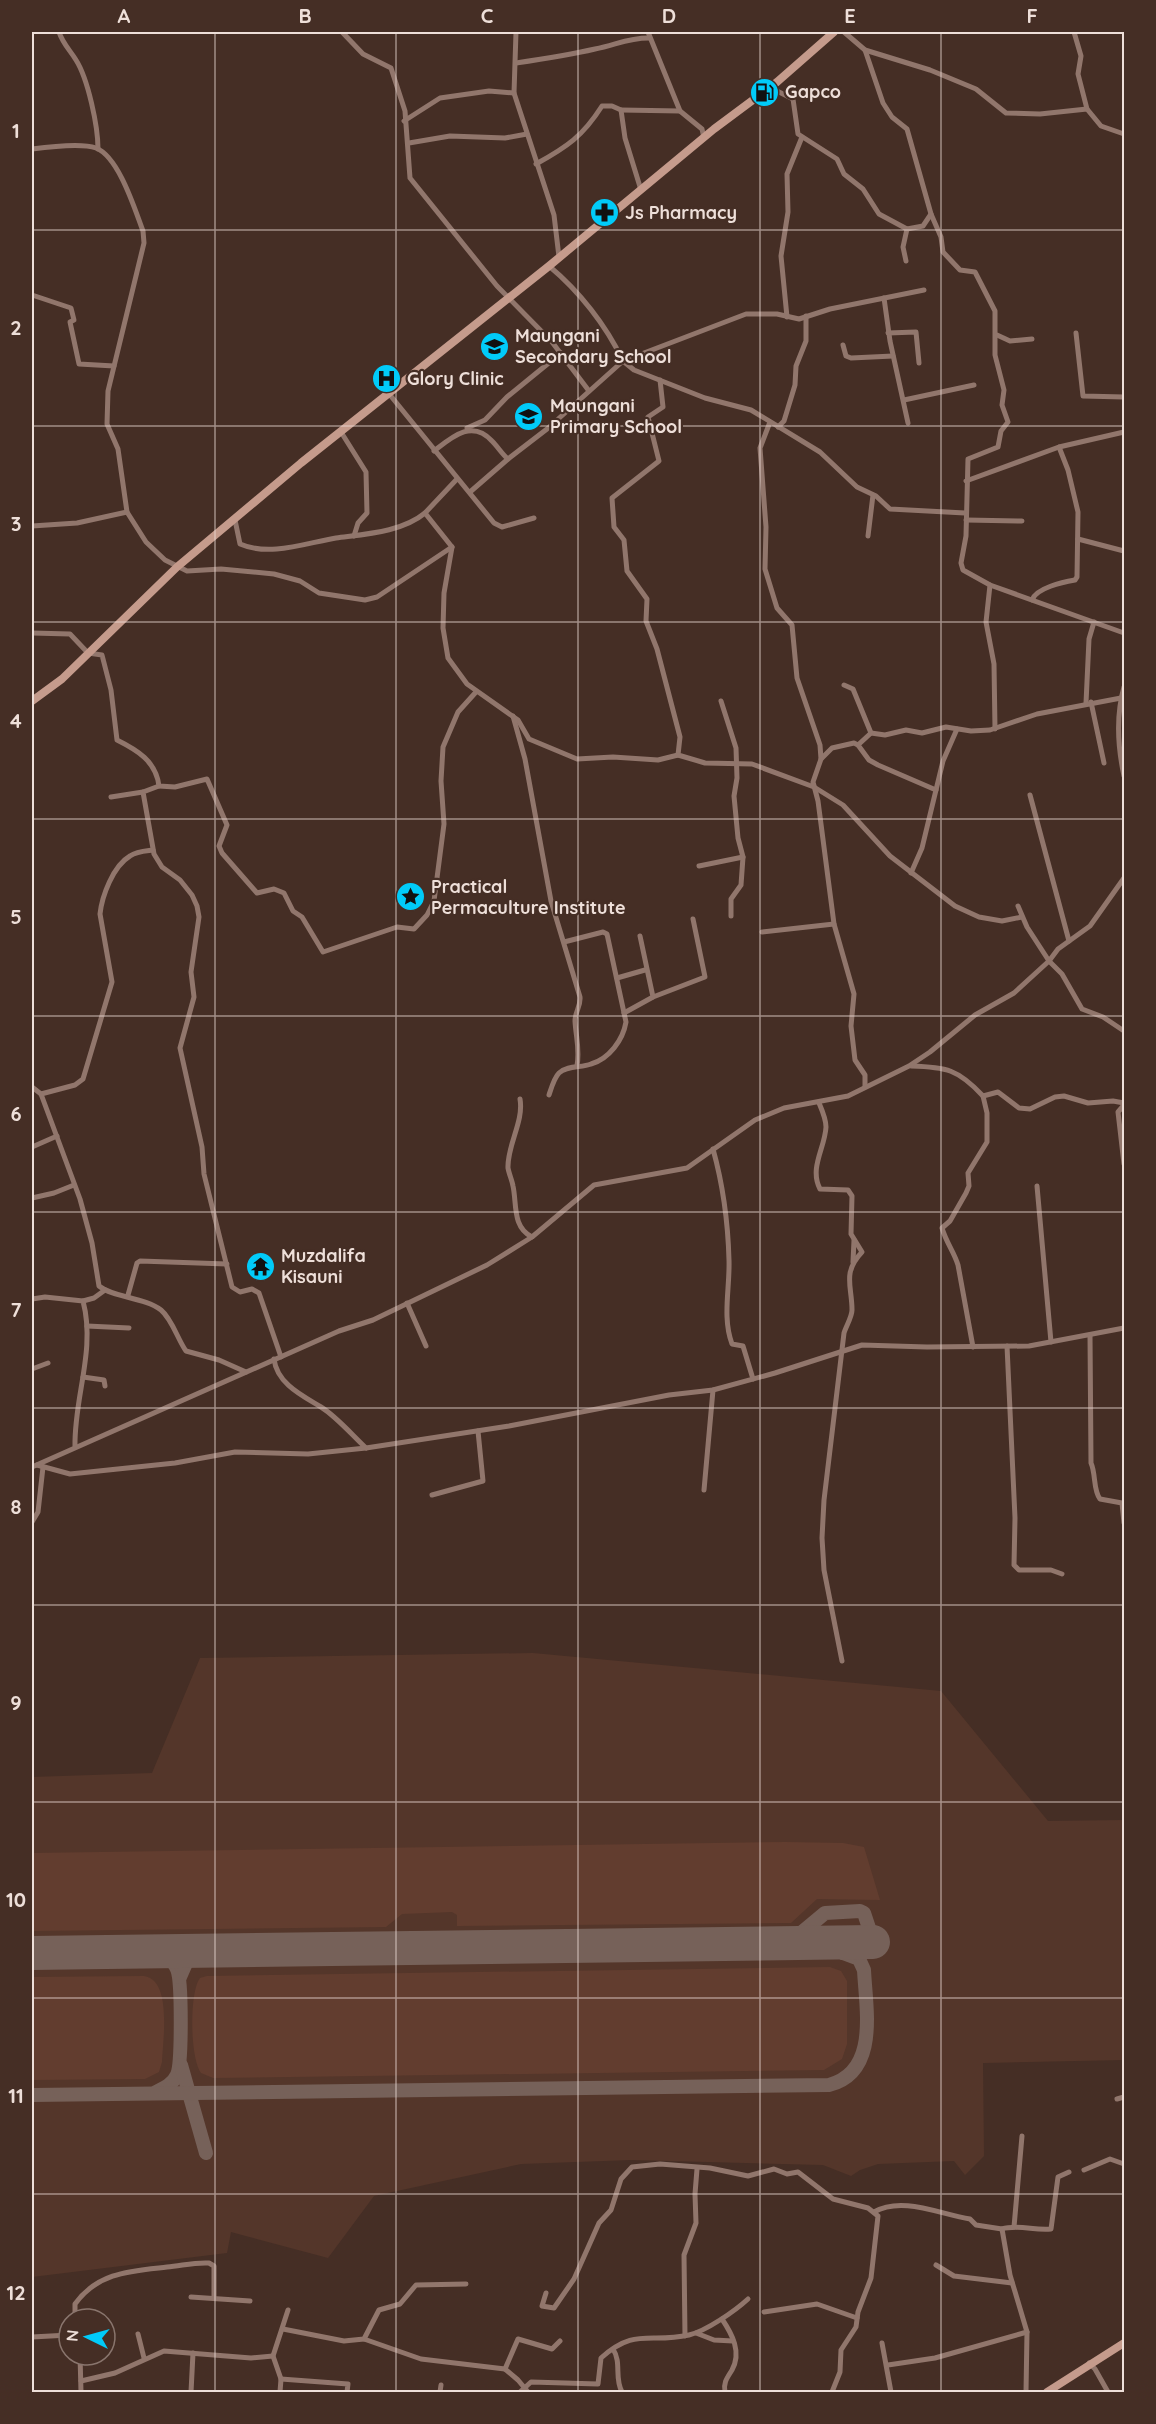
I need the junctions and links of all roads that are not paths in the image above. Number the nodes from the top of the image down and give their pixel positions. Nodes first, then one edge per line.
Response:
1 (59, 32) edge
2 (342, 32) edge
3 (516, 32) edge
4 (834, 32) edge
5 (844, 32) edge
6 (1074, 32) edge
7 (649, 34) edge
8 (865, 50) junction
9 (516, 63) junction
10 (773, 85) junction
11 (514, 93) junction
12 (1087, 109) junction
13 (621, 110) junction
14 (680, 111) junction
15 (404, 121) junction
16 (527, 134) junction
17 (1125, 134) edge
18 (802, 137) junction
19 (704, 138) junction
20 (409, 143) junction
21 (32, 148) edge
22 (98, 149) junction
23 (536, 164) junction
24 (641, 190) junction
25 (931, 214) junction
26 (907, 229) junction
27 (559, 257) junction
28 (906, 261) dead end
29 (549, 266) junction
30 (924, 290) dead end
31 (32, 295) edge
32 (508, 297) junction
33 (884, 298) junction
34 (806, 316) junction
35 (787, 317) junction
36 (888, 333) junction
37 (1076, 333) dead end
38 (997, 335) junction
39 (1032, 339) dead end
40 (843, 345) dead end
41 (561, 353) junction
42 (893, 356) junction
43 (622, 361) junction
44 (919, 363) dead end
45 (114, 366) junction
46 (660, 380) junction
47 (974, 385) dead end
48 (589, 391) junction
49 (390, 395) junction
50 (1125, 397) edge
51 (904, 400) junction
52 (770, 422) junction
53 (908, 423) dead end
54 (778, 427) junction
55 (466, 429) junction
56 (340, 432) junction
57 (1125, 432) edge
58 (1059, 447) junction
59 (434, 450) junction
60 (508, 459) junction
61 (457, 479) junction
62 (966, 481) junction
63 (470, 492) junction
64 (873, 495) junction
65 (127, 512) junction
66 (425, 513) junction
67 (966, 516) junction
68 (534, 518) dead end
69 (235, 520) junction
70 (1022, 521) dead end
71 (32, 526) edge
72 (354, 536) junction
73 (868, 536) dead end
74 (1077, 539) junction
75 (452, 547) junction
76 (1125, 551) edge
77 (177, 567) junction
78 (990, 585) junction
79 (1032, 600) junction
80 (1094, 622) junction
81 (32, 633) edge
82 (1125, 633) edge
83 (91, 650) junction
84 (844, 685) dead end
85 (1125, 687) edge
86 (476, 692) junction
87 (1121, 698) junction
88 (721, 700) dead end
89 (32, 701) edge
90 (1089, 703) junction
91 (513, 717) junction
92 (957, 729) junction
93 (994, 729) junction
94 (871, 733) junction
95 (858, 745) junction
96 (678, 756) junction
97 (820, 759) junction
98 (738, 764) junction
99 (1104, 764) dead end
100 (1125, 776) edge
101 (159, 786) junction
102 (814, 787) junction
103 (936, 790) junction
104 (143, 792) junction
105 (1029, 795) dead end
106 (111, 797) dead end
107 (153, 849) junction
108 (743, 858) junction
109 (699, 866) dead end
110 (911, 873) junction
111 (1125, 878) edge
112 (1018, 906) dead end
113 (731, 916) dead end
114 (1022, 917) junction
115 (693, 919) dead end
116 (834, 924) junction
117 (762, 932) dead end
118 (640, 936) dead end
119 (1069, 941) junction
120 (564, 942) junction
121 (1049, 961) junction
122 (645, 970) junction
123 (617, 978) junction
124 (653, 998) junction
125 (624, 1013) junction
126 (1125, 1031) edge
127 (576, 1066) junction
128 (909, 1066) junction
129 (865, 1086) junction
130 (32, 1087) edge
131 (41, 1094) junction
132 (549, 1095) dead end
133 (983, 1096) junction
134 (520, 1099) dead end
135 (819, 1103) junction
136 (1125, 1104) edge
137 (57, 1136) junction
138 (32, 1147) edge
139 (713, 1149) junction
140 (1125, 1164) edge
141 (74, 1185) junction
142 (1037, 1186) dead end
143 (32, 1198) edge
144 (532, 1237) junction
145 (854, 1239) junction
146 (853, 1262) junction
147 (227, 1264) junction
148 (105, 1290) junction
149 (128, 1295) junction
150 (32, 1299) edge
151 (83, 1301) junction
152 (407, 1303) junction
153 (87, 1326) junction
154 (129, 1328) dead end
155 (1125, 1328) edge
156 (1090, 1335) junction
157 (1051, 1342) junction
158 (426, 1346) dead end
159 (1007, 1346) junction
160 (973, 1347) junction
161 (842, 1351) junction
162 (281, 1357) junction
163 (274, 1359) junction
164 (48, 1363) dead end
165 (32, 1369) edge
166 (246, 1372) junction
167 (83, 1377) junction
168 (753, 1379) junction
169 (105, 1386) dead end
170 (713, 1390) junction
171 (478, 1431) junction
172 (75, 1446) junction
173 (366, 1448) junction
174 (37, 1466) edge
175 (704, 1490) dead end
176 (432, 1495) dead end
177 (32, 1522) edge
178 (1125, 1523) edge
179 (1062, 1574) dead end
180 (842, 1661) dead end
181 (1125, 2097) edge
182 (1117, 2099) dead end
183 (1022, 2136) dead end
184 (1125, 2164) edge
185 (697, 2169) junction
186 (1084, 2170) dead end
187 (1069, 2172) dead end
188 (874, 2212) junction
189 (1014, 2227) junction
190 (1002, 2229) junction
191 (936, 2265) dead end
192 (466, 2283) dead end
193 (1012, 2283) junction
194 (546, 2293) dead end
195 (191, 2297) dead end
196 (214, 2297) junction
197 (748, 2299) dead end
198 (250, 2301) dead end
199 (75, 2307) edge
200 (288, 2310) dead end
201 (764, 2312) dead end
202 (857, 2318) junction
203 (722, 2319) junction
204 (283, 2329) junction
205 (1027, 2332) junction
206 (696, 2333) junction
207 (138, 2334) dead end
208 (57, 2336) edge
209 (685, 2336) junction
210 (32, 2337) edge
211 (364, 2339) junction
212 (560, 2341) dead end
213 (733, 2341) junction
214 (882, 2343) dead end
215 (1125, 2343) edge
216 (613, 2349) junction
217 (193, 2353) junction
218 (273, 2356) junction
219 (144, 2358) junction
220 (1089, 2363) junction
221 (888, 2365) junction
222 (80, 2367) edge
223 (505, 2369) junction
224 (281, 2379) junction
225 (81, 2382) junction
226 (441, 2385) dead end
227 (522, 2390) edge
228 (81, 2392) edge
229 (191, 2392) edge
230 (280, 2392) edge
231 (347, 2392) edge
232 (440, 2392) edge
233 (528, 2392) edge
234 (622, 2392) edge
235 (725, 2392) edge
236 (832, 2392) edge
237 (891, 2392) edge
238 (1026, 2392) edge
239 (1050, 2392) edge
240 (1108, 2392) edge

1 - 22 street
2 - 15 street
3 - 9 street
4 - 10 main road
5 - 8 street
6 - 12 street
7 - 9 street
7 - 14 street
8 - 12 street
8 - 25 street
9 - 11 street
10 - 18 street
10 - 19 main road
11 - 15 street
11 - 16 street
12 - 17 street
13 - 14 street
13 - 23 street
13 - 24 street
14 - 19 street
15 - 20 street
16 - 20 street
16 - 23 street
18 - 26 street
18 - 35 street
19 - 24 main road
20 - 32 street
21 - 22 street
22 - 45 street
23 - 27 street
24 - 27 main road
25 - 26 street
25 - 38 street
26 - 28 street
27 - 29 main road
29 - 32 main road
29 - 43 street
30 - 33 street
31 - 45 street
32 - 41 street
32 - 49 main road
33 - 34 street
33 - 36 street
34 - 35 street
34 - 54 street
35 - 43 street
36 - 42 street
36 - 44 street
37 - 50 street
38 - 39 street
38 - 62 street
40 - 42 street
41 - 48 street
41 - 55 street
42 - 51 street
43 - 46 street
43 - 48 street
45 - 65 street
46 - 52 street
46 - 96 street
47 - 51 street
48 - 60 street
49 - 56 main road
49 - 59 street
51 - 53 street
52 - 54 street
52 - 97 street
54 - 64 street
55 - 59 street
55 - 60 street
56 - 69 main road
56 - 72 street
57 - 58 street
58 - 62 street
58 - 74 street
59 - 61 street
60 - 63 street
61 - 63 street
61 - 66 street
62 - 67 street
63 - 68 street
64 - 67 street
64 - 73 street
65 - 71 street
65 - 77 street
66 - 72 street
66 - 75 street
67 - 70 street
67 - 78 street
69 - 72 street
69 - 77 main road
74 - 76 street
74 - 79 street
75 - 77 street
75 - 86 street
77 - 83 main road
78 - 79 street
78 - 93 street
79 - 80 street
80 - 82 street
80 - 90 street
81 - 83 street
83 - 89 main road
83 - 101 street
84 - 94 street
85 - 87 street
86 - 91 street
86 - 101 street
87 - 90 street
87 - 100 street
88 - 98 street
90 - 93 street
90 - 99 street
91 - 96 street
91 - 120 street
92 - 93 street
92 - 94 street
92 - 103 street
94 - 95 street
95 - 97 street
95 - 103 street
96 - 98 street
97 - 102 street
98 - 102 street
98 - 108 street
101 - 104 street
102 - 110 street
102 - 116 street
103 - 110 street
104 - 106 street
104 - 107 street
105 - 119 street
107 - 131 street
107 - 147 street
108 - 109 street
108 - 113 street
110 - 114 street
111 - 119 street
112 - 114 street
114 - 121 street
115 - 124 street
116 - 117 street
116 - 129 street
118 - 122 street
119 - 121 street
120 - 123 street
120 - 127 street
121 - 126 street
121 - 128 street
122 - 123 street
122 - 124 street
123 - 125 street
124 - 125 street
125 - 127 street
127 - 132 street
128 - 129 street
128 - 133 street
129 - 135 street
130 - 131 street
131 - 137 street
133 - 136 street
133 - 160 street
134 - 144 street
135 - 139 street
135 - 145 street
136 - 140 street
137 - 138 street
137 - 141 street
139 - 144 street
139 - 168 street
141 - 143 street
141 - 148 street
142 - 157 street
144 - 152 street
145 - 146 street
145 - 146 street
146 - 161 street
147 - 149 street
147 - 162 street
148 - 149 street
148 - 151 street
149 - 166 street
150 - 151 street
151 - 153 street
152 - 158 street
152 - 162 street
153 - 154 street
153 - 167 street
155 - 156 street
156 - 157 street
156 - 178 street
157 - 159 street
159 - 160 street
159 - 179 street
160 - 161 street
161 - 168 street
161 - 180 street
162 - 163 street
163 - 166 street
163 - 173 street
164 - 165 street
166 - 172 street
167 - 169 street
167 - 172 street
168 - 170 street
170 - 171 street
170 - 175 street
171 - 173 street
171 - 176 street
172 - 174 street
173 - 174 street
174 - 177 street
181 - 182 street
183 - 189 street
184 - 186 street
185 - 188 street
185 - 194 street
185 - 209 street
187 - 189 street
188 - 190 street
188 - 202 street
189 - 190 street
190 - 193 street
191 - 193 street
192 - 211 street
193 - 205 street
195 - 196 street
196 - 198 street
196 - 199 street
197 - 203 street
200 - 204 street
201 - 202 street
202 - 236 street
203 - 206 street
203 - 213 street
204 - 211 street
204 - 218 street
205 - 221 street
205 - 238 street
206 - 209 street
206 - 213 street
207 - 219 street
208 - 210 street
209 - 216 street
211 - 223 street
212 - 223 street
213 - 235 street
214 - 221 street
215 - 220 main road
216 - 227 street
216 - 234 street
217 - 218 street
217 - 219 street
217 - 229 street
218 - 224 street
219 - 225 street
220 - 239 main road
220 - 240 street
221 - 237 street
222 - 225 street
223 - 227 street
224 - 230 street
224 - 231 street
225 - 228 street
226 - 232 street
227 - 233 street

